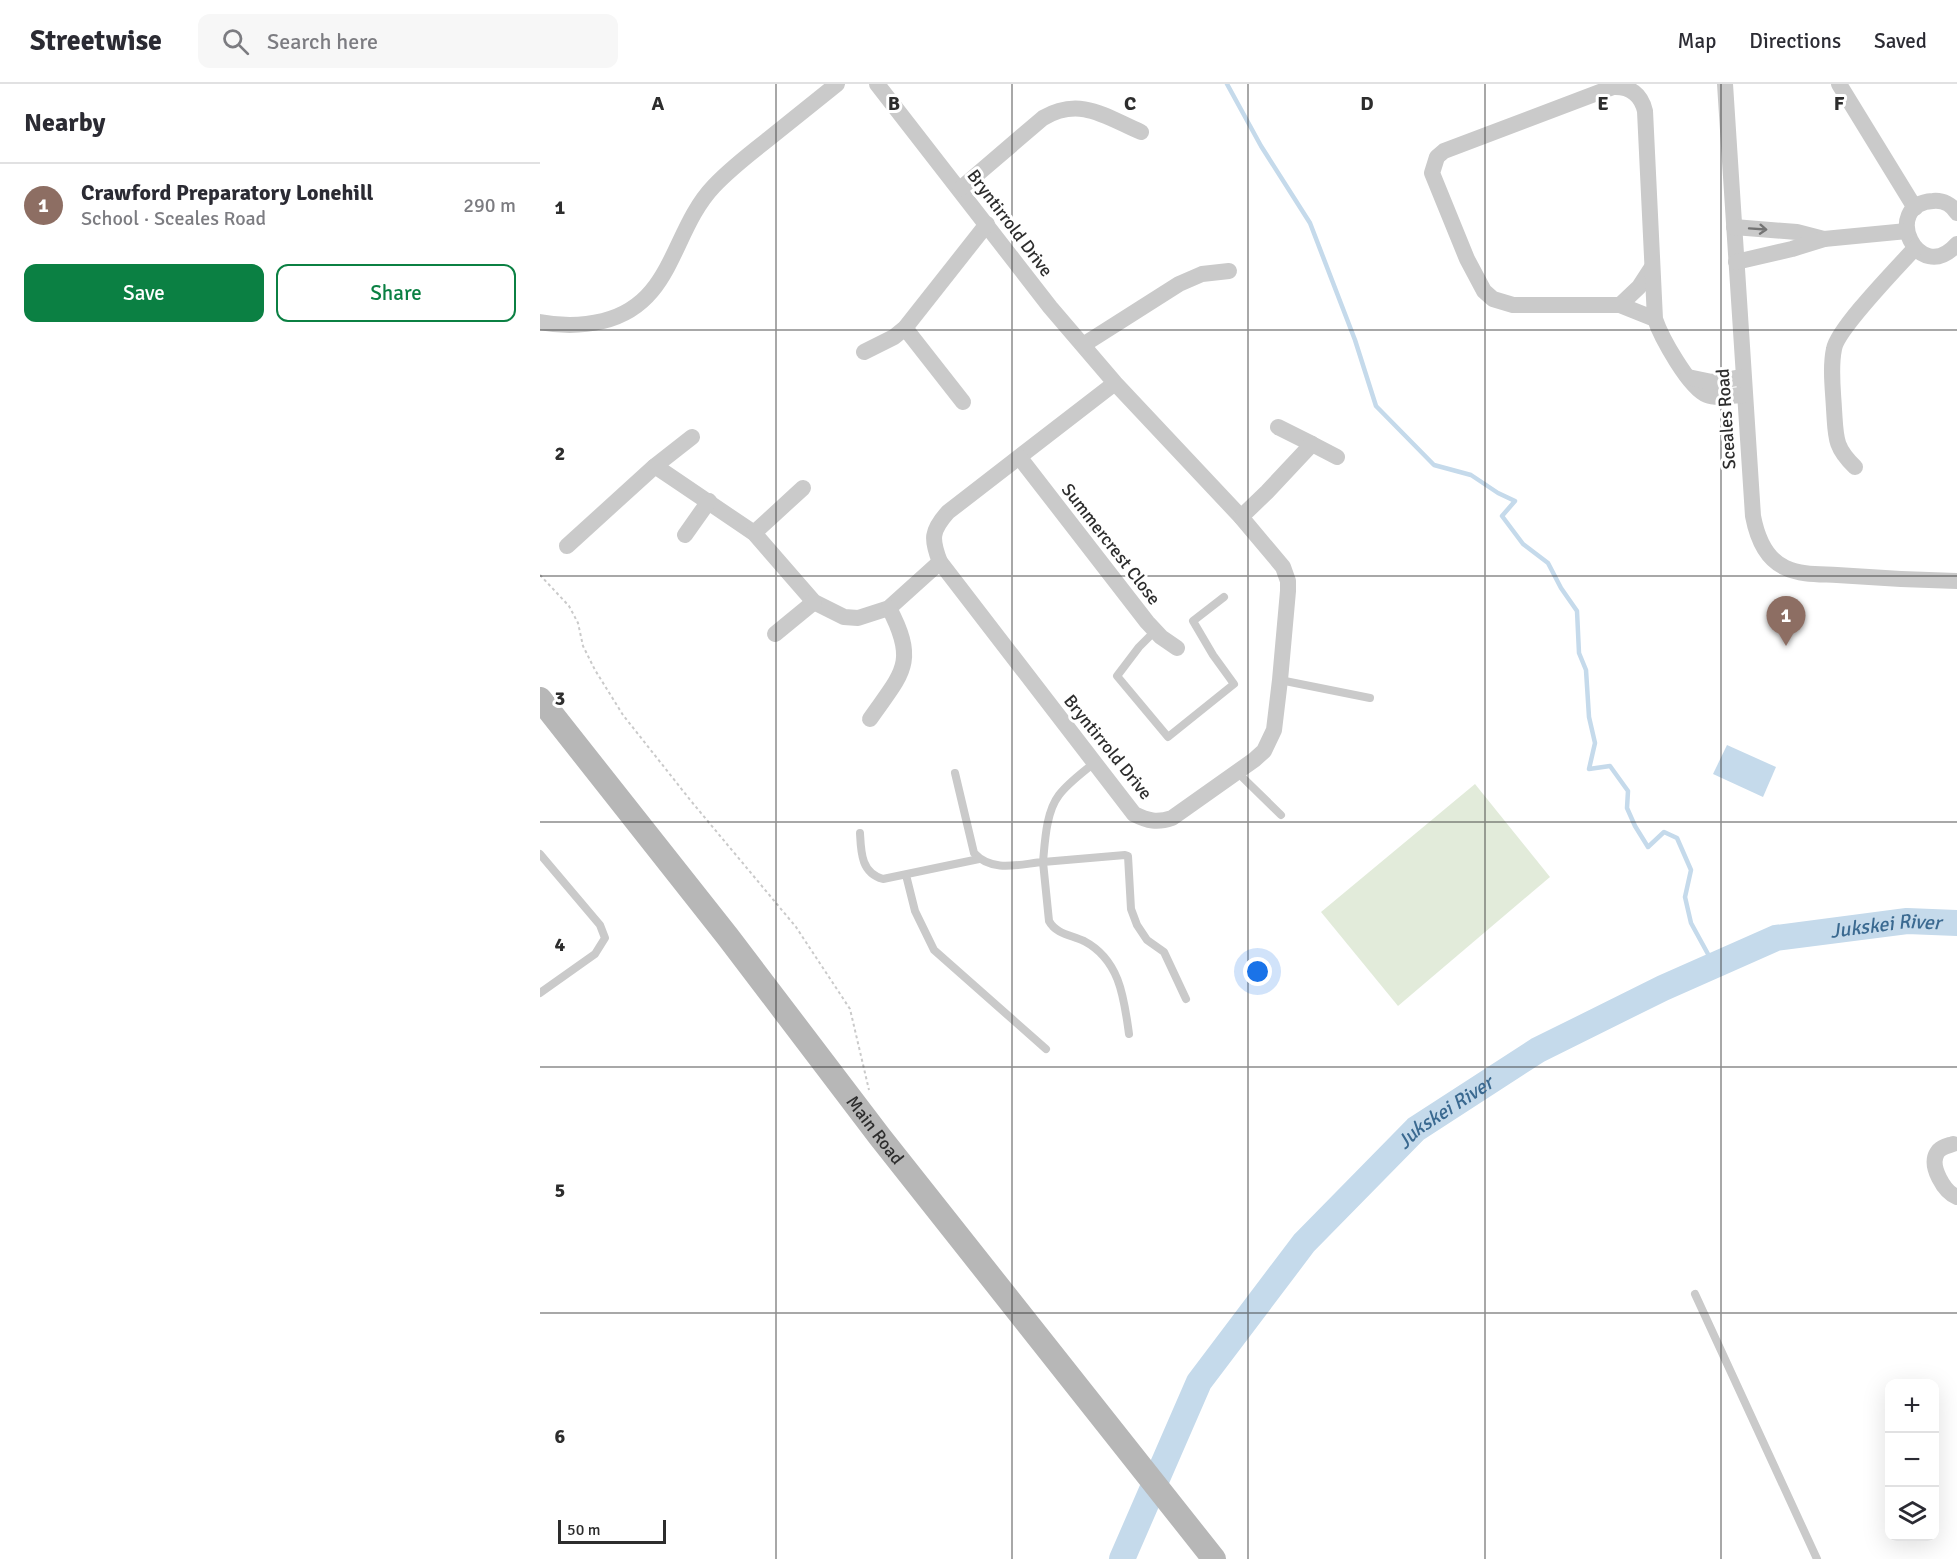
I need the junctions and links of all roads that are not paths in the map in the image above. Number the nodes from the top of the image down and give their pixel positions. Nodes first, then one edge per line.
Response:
1 (837, 84) edge
2 (877, 84) edge
3 (1725, 84) edge
4 (1839, 84) edge
5 (1141, 132) dead end
6 (960, 189) junction
7 (1915, 208) junction
8 (1956, 210) edge
9 (987, 224) junction
10 (1734, 227) junction
11 (1907, 231) junction
12 (1824, 238) junction
13 (1915, 248) junction
14 (1955, 250) edge
15 (1736, 262) junction
16 (1652, 267) junction
17 (1229, 271) dead end
18 (1620, 305) junction
19 (1655, 319) junction
20 (540, 322) edge
21 (905, 327) junction
22 (1083, 345) junction
23 (864, 352) dead end
24 (1688, 377) junction
25 (1743, 378) junction
26 (1115, 383) junction
27 (1744, 395) junction
28 (963, 402) dead end
29 (1278, 427) dead end
30 (692, 437) dead end
31 (1312, 444) junction
32 (1337, 457) dead end
33 (1020, 458) junction
34 (655, 466) junction
35 (1855, 467) dead end
36 (803, 488) dead end
37 (709, 501) junction
38 (1241, 517) junction
39 (754, 533) junction
40 (686, 535) dead end
41 (567, 546) dead end
42 (940, 562) junction
43 (1957, 581) edge
44 (1224, 597) dead end
45 (814, 602) junction
46 (889, 608) junction
47 (1155, 631) junction
48 (775, 634) dead end
49 (1177, 648) dead end
50 (1280, 680) junction
51 (1370, 698) dead end
52 (540, 699) edge
53 (870, 719) dead end
54 (1094, 763) junction
55 (1237, 772) junction
56 (956, 773) dead end
57 (1281, 815) dead end
58 (860, 833) dead end
59 (540, 854) edge
60 (979, 860) junction
61 (1043, 862) junction
62 (906, 875) junction
63 (540, 993) edge
64 (1186, 999) dead end
65 (1129, 1034) dead end
66 (1046, 1049) dead end
67 (1953, 1144) dead end
68 (1957, 1197) edge
69 (1695, 1294) dead end
70 (1214, 1559) edge
71 (1817, 1559) edge

1 - 20 street
2 - 6 street, Bryntirrold Drive
3 - 10 street, Sceales Road
4 - 7 street
5 - 6 street
6 - 9 street, Bryntirrold Drive
7 - 8 street
7 - 11 street
9 - 21 street
9 - 22 street, Bryntirrold Drive
10 -> 12 street
10 - 15 street, Sceales Road
11 - 12 street
11 - 13 street
12 - 15 street
13 - 14 street
13 - 35 street
15 - 25 street, Sceales Road
16 - 18 street
16 - 18 street
16 - 19 street
17 - 22 street
18 - 19 street
19 - 24 street
21 - 23 street
21 - 28 street
22 - 26 street, Bryntirrold Drive
24 - 25 street
24 - 27 street
25 - 27 street, Sceales Road
26 - 33 street, Bryntirrold Drive
26 - 38 street, Bryntirrold Drive
27 - 43 street, Sceales Road
29 - 31 street
30 - 34 street
31 - 32 street
31 - 38 street
33 - 42 street, Bryntirrold Drive
33 - 47 street, Summercrest Close
34 - 37 street
34 - 41 street
36 - 39 street
37 - 39 street
37 - 40 street
38 - 50 street, Bryntirrold Drive
39 - 45 street
42 - 46 street
42 - 54 street, Bryntirrold Drive
44 - 47 lane
45 - 46 street
45 - 48 street
46 - 53 street
47 - 49 street, Summercrest Close
50 - 51 lane
50 - 55 street, Bryntirrold Drive
52 - 70 main road, Main Road
54 - 55 street, Bryntirrold Drive
54 - 61 lane
55 - 57 lane
56 - 60 lane
58 - 62 lane
59 - 63 lane
60 - 61 lane
60 - 62 lane
61 - 64 lane
61 - 65 lane
62 - 66 lane
67 - 68 street
69 - 71 lane

